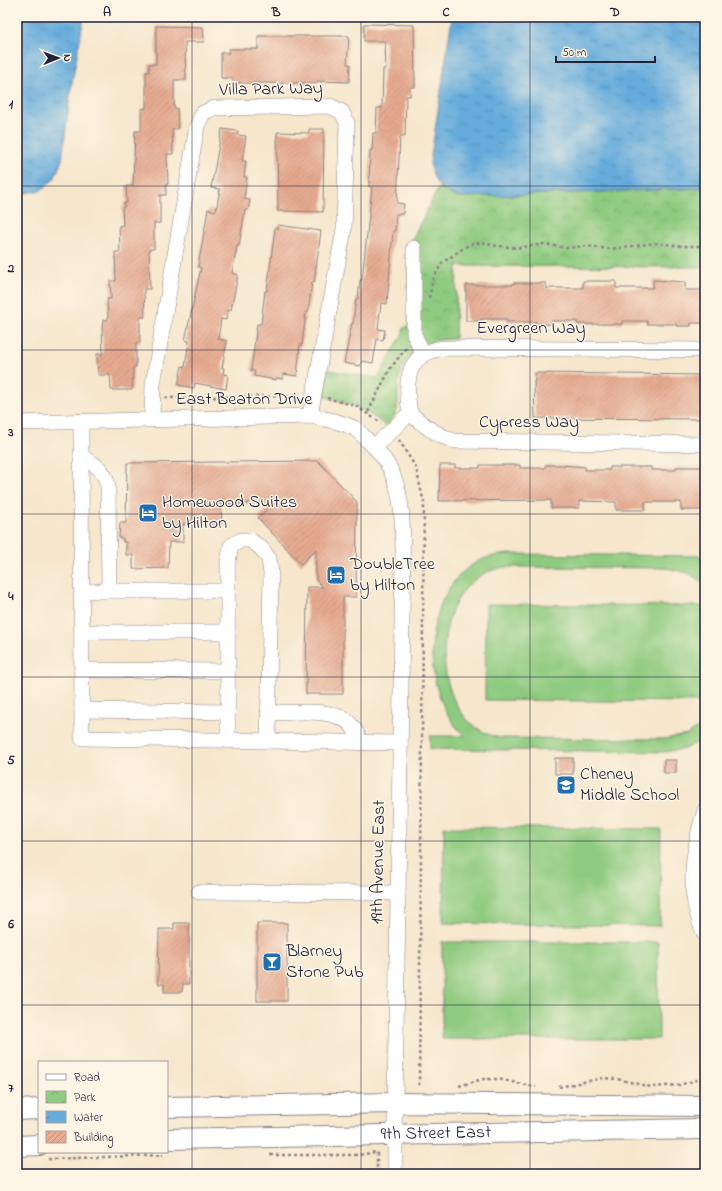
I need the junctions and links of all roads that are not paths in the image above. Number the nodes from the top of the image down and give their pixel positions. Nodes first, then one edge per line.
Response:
1 (414, 248) dead end
2 (705, 350) edge
3 (423, 354) junction
4 (410, 413) junction
5 (310, 416) junction
6 (152, 419) junction
7 (81, 421) junction
8 (17, 423) edge
9 (705, 444) edge
10 (375, 446) junction
11 (81, 456) junction
12 (403, 551) joint
13 (82, 591) junction
14 (109, 591) junction
15 (228, 591) junction
16 (82, 632) junction
17 (228, 632) junction
18 (82, 670) junction
19 (228, 671) junction
20 (82, 710) junction
21 (228, 712) junction
22 (268, 713) junction
23 (228, 740) junction
24 (268, 741) junction
25 (361, 743) junction
26 (400, 743) junction
27 (705, 810) edge
28 (199, 892) dead end
29 (398, 893) junction
30 (705, 936) edge
31 (395, 1103) junction
32 (705, 1106) edge
33 (168, 1107) edge
34 (38, 1109) edge
35 (17, 1110) edge
36 (705, 1129) edge
37 (395, 1134) junction
38 (168, 1139) edge
39 (38, 1145) edge
40 (17, 1146) edge
41 (395, 1174) edge

1 - 3 street
2 - 3 street, Evergreen Way
3 - 4 street
4 - 9 street, Cypress Way
4 - 10 street
5 - 6 street, East Beaton Drive
5 - 6 street, Villa Park Way
5 - 10 street, East Beaton Drive
6 - 7 street, East Beaton Drive
7 - 8 street, East Beaton Drive
7 - 11 street
10 - 12 street, East Beaton Drive
11 - 13 street
11 - 14 street
12 - 26 street, 19th Avenue East
13 - 14 street
13 - 16 street
14 - 15 street
15 - 17 street
15 - 22 street
16 - 17 street
16 - 18 street
17 - 19 street
18 - 19 street
18 - 20 street
19 - 21 street
20 - 21 street
20 - 23 street
21 - 23 street
22 - 24 street
22 - 25 street
23 - 24 street
24 - 25 street
25 - 26 street
26 - 29 street, 19th Avenue East
27 - 30 street
28 - 29 street
29 - 31 street, 19th Avenue East
31 - 32 main road, 9th Street East
31 - 33 main road, 9th Street East
31 - 37 street, 19th Avenue East
34 - 35 main road
36 - 37 main road, 9th Street East
37 - 38 main road, 9th Street East
37 - 41 street, 19th Avenue East
39 - 40 main road

